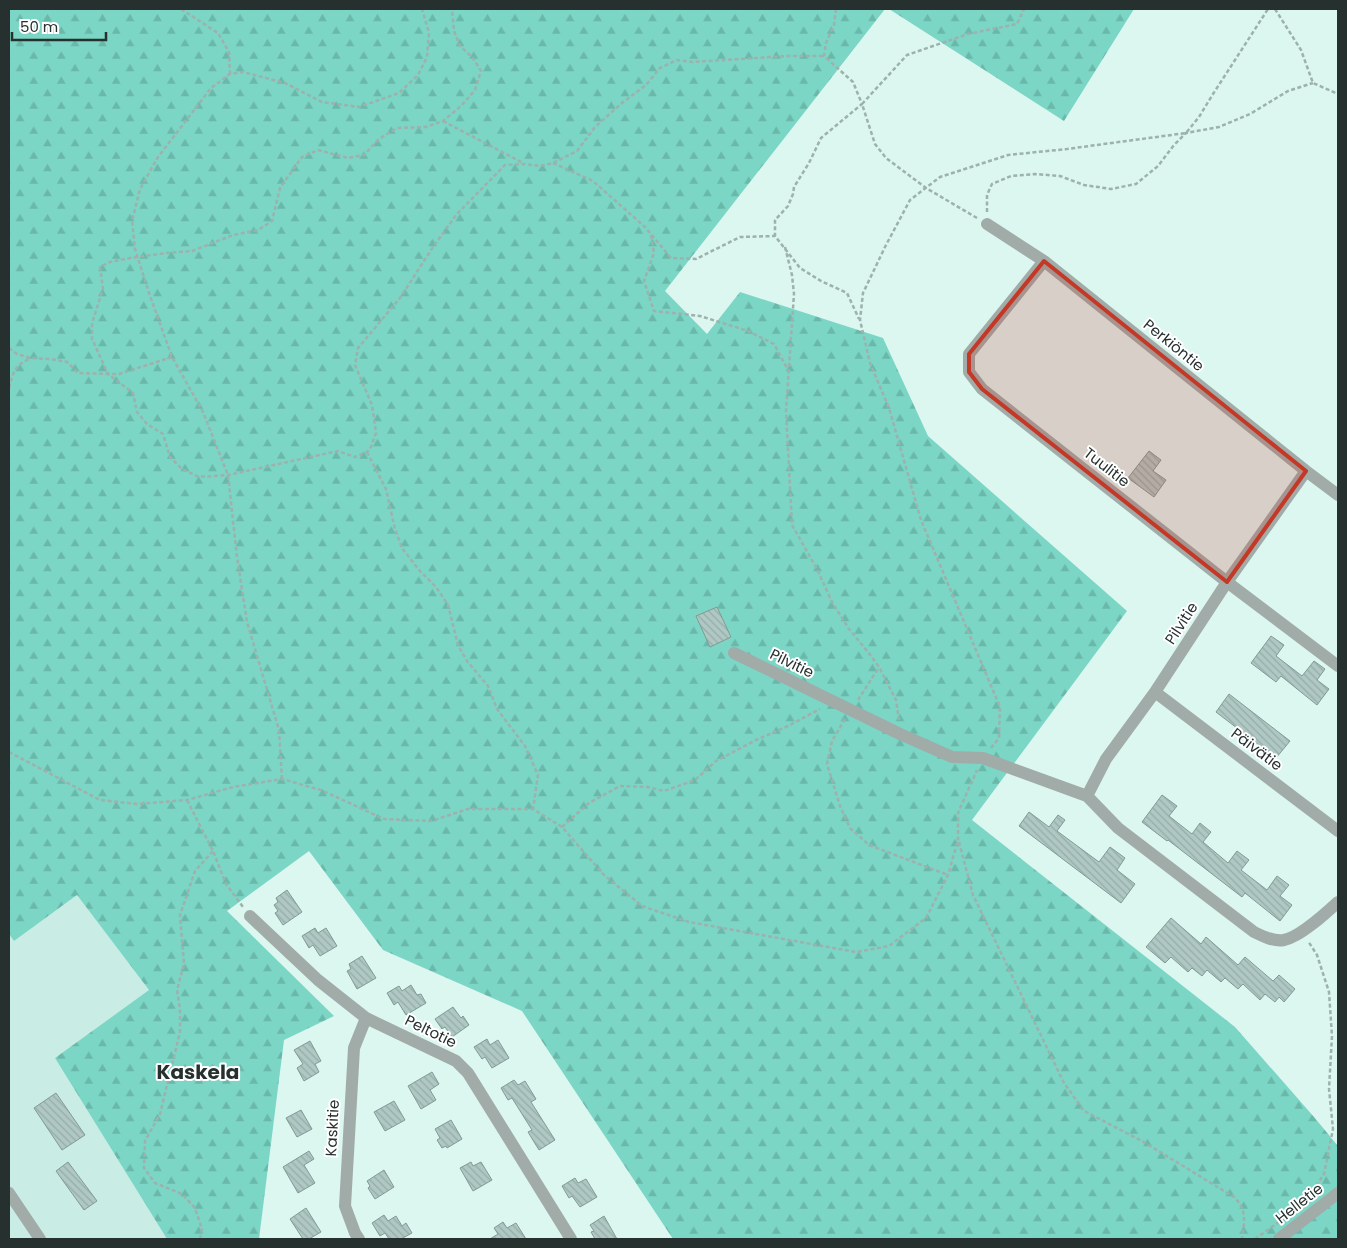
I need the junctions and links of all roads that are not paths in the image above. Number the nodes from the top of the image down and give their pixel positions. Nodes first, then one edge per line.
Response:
1 (987, 224) road end
2 (1044, 260) junction
3 (1306, 471) junction
4 (1338, 495) edge
5 (1227, 582) junction
6 (734, 653) dead end
7 (1338, 666) edge
8 (1156, 692) junction
9 (1087, 796) junction
10 (1338, 831) edge
11 (1338, 902) edge
12 (250, 916) road end
13 (366, 1018) junction
14 (9, 1193) edge
15 (1338, 1193) edge
16 (40, 1239) edge
17 (359, 1239) edge
18 (571, 1239) edge
19 (1279, 1239) edge

1 - 2 street, Perkiöntie
2 - 3 street, Perkiöntie
2 - 5 street, Tuulitie
3 - 4 street, Perkiöntie
3 - 5 street, Pilvitie
5 - 7 street, Tuulitie
5 - 8 street, Pilvitie
6 - 9 street, Pilvitie
8 - 9 street, Pilvitie
8 - 10 street, Päivätie
9 - 11 street, Pilvitie
12 - 13 street, Peltotie
13 - 17 street, Kaskitie
13 - 18 street, Peltotie
14 - 16 street
15 - 19 street, Helletie

